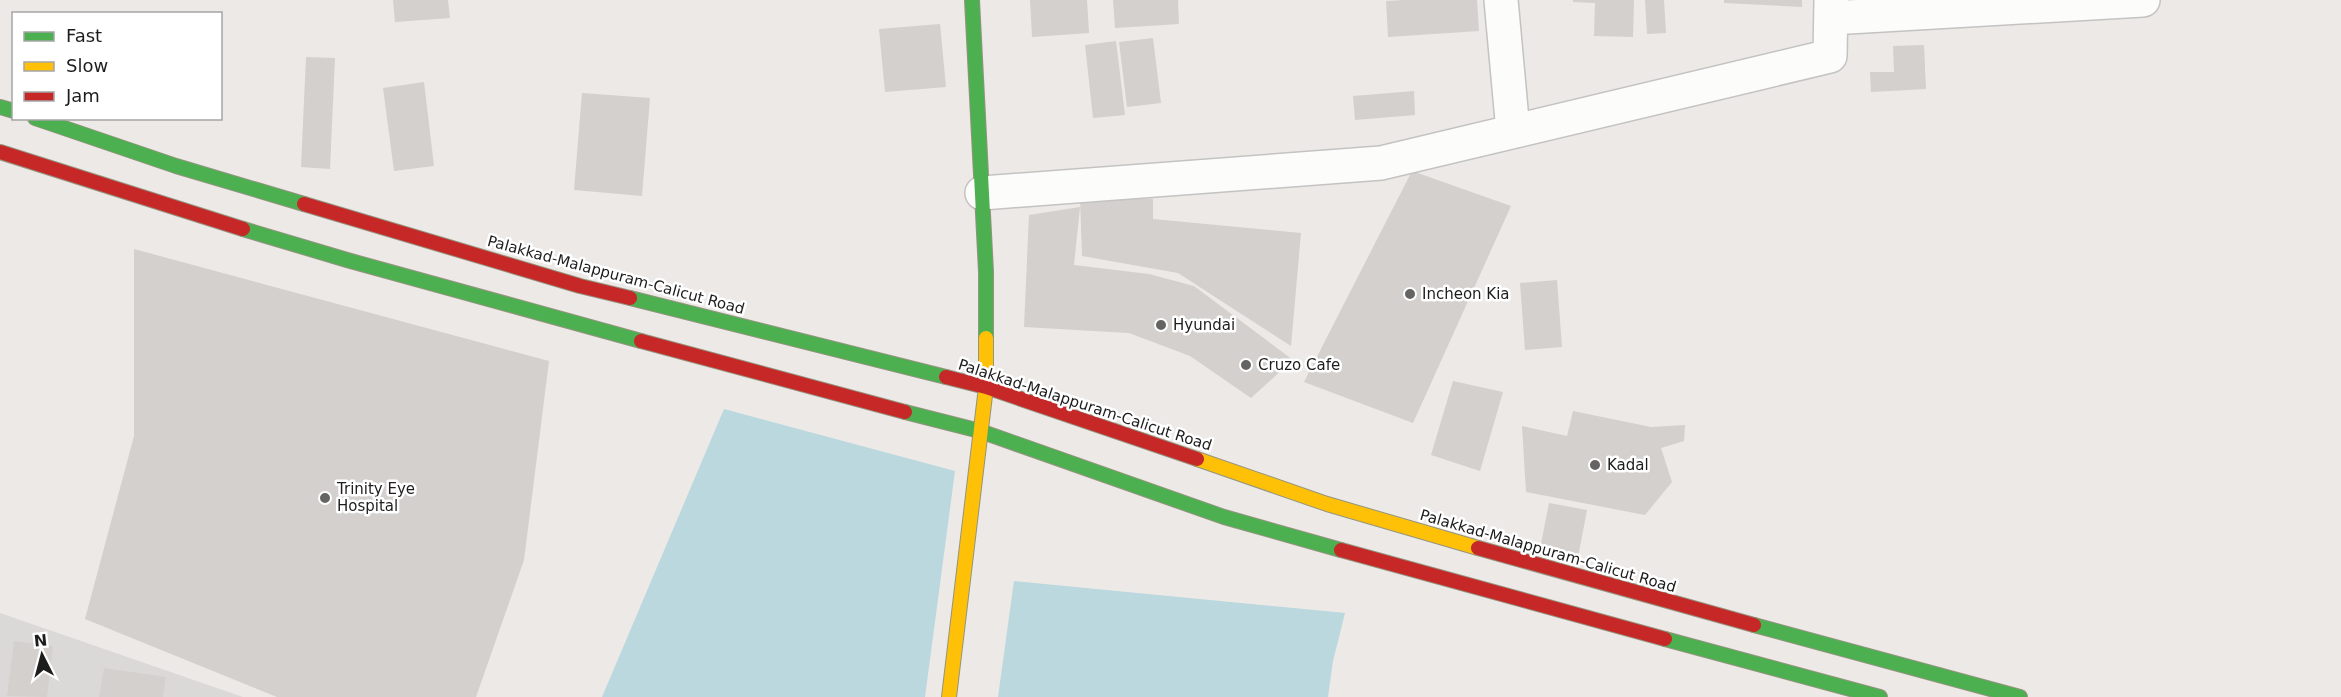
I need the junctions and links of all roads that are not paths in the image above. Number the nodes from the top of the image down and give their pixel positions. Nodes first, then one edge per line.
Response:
1 (972, 0) edge
2 (1501, 0) edge
3 (2143, 0) edge
4 (1831, 9) edge
5 (41, 120) edge
6 (1513, 131) junction
7 (0, 152) edge
8 (982, 193) junction
9 (986, 387) junction
10 (980, 431) junction
11 (949, 697) edge
12 (1880, 697) edge
13 (2020, 697) edge

1 - 8 main road
2 - 6 street
3 - 4 street
4 - 6 street
5 - 9 main road, Palakkad-Malappuram-Calicut Road
6 - 8 street
7 - 10 main road
8 - 9 main road
9 - 10 main road
9 - 13 main road, Palakkad-Malappuram-Calicut Road
10 - 11 main road
10 - 12 main road

